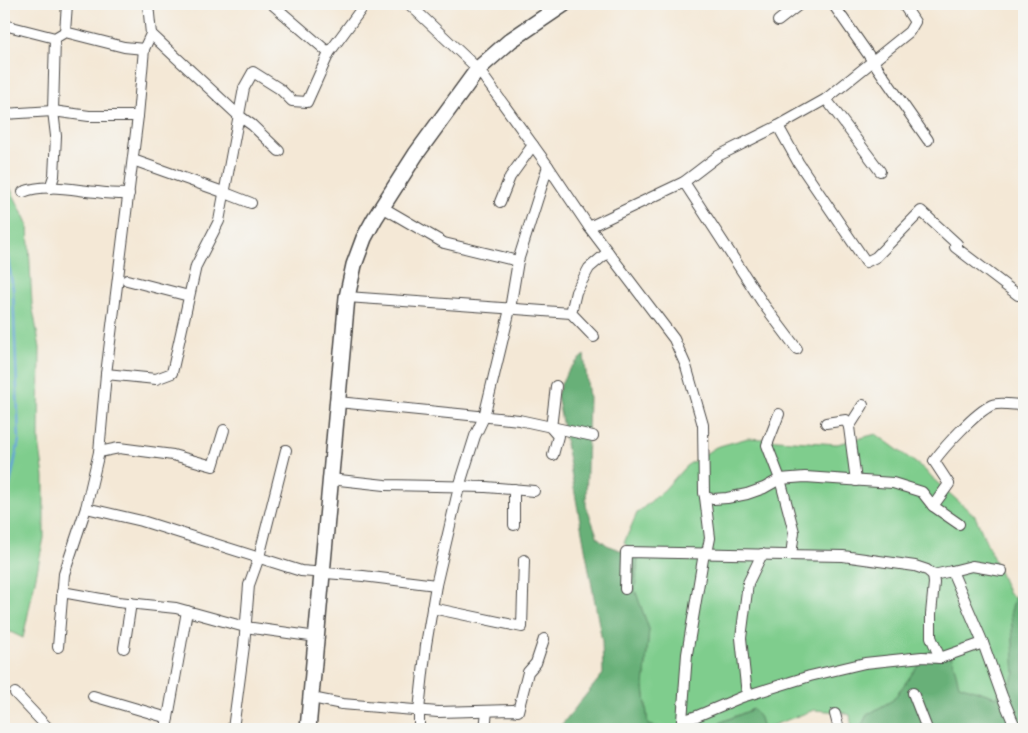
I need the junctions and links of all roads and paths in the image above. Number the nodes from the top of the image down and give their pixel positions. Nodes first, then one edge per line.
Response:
1 (67, 4) edge
2 (148, 4) edge
3 (272, 4) edge
4 (365, 4) edge
5 (409, 4) edge
6 (564, 4) edge
7 (800, 4) edge
8 (833, 4) edge
9 (903, 4) edge
10 (778, 21) dead end
11 (4, 25) edge
12 (65, 32) junction
13 (151, 34) junction
14 (54, 38) junction
15 (144, 49) junction
16 (329, 53) junction
17 (874, 61) junction
18 (478, 69) junction
19 (826, 99) junction
20 (53, 111) junction
21 (4, 114) edge
22 (238, 115) junction
23 (138, 116) junction
24 (778, 126) junction
25 (928, 140) dead end
26 (533, 146) junction
27 (279, 151) dead end
28 (133, 160) junction
29 (548, 166) junction
30 (880, 171) dead end
31 (684, 182) junction
32 (50, 188) junction
33 (23, 192) dead end
34 (223, 192) junction
35 (129, 194) junction
36 (500, 202) dead end
37 (251, 203) dead end
38 (382, 207) junction
39 (589, 227) junction
40 (608, 252) junction
41 (518, 261) junction
42 (128, 280) dead end
43 (189, 296) junction
44 (1024, 296) edge
45 (347, 297) junction
46 (510, 309) junction
47 (572, 313) junction
48 (594, 337) dead end
49 (797, 349) dead end
50 (106, 374) junction
51 (556, 386) dead end
52 (338, 402) junction
53 (863, 405) dead end
54 (1024, 406) edge
55 (779, 414) dead end
56 (484, 417) junction
57 (826, 423) dead end
58 (849, 427) junction
59 (551, 428) junction
60 (224, 430) dead end
61 (593, 436) dead end
62 (286, 450) dead end
63 (99, 452) junction
64 (553, 455) dead end
65 (330, 479) junction
66 (780, 480) junction
67 (856, 481) junction
68 (460, 487) junction
69 (514, 489) junction
70 (534, 491) dead end
71 (705, 497) junction
72 (933, 506) junction
73 (86, 508) junction
74 (959, 524) dead end
75 (514, 525) dead end
76 (705, 553) junction
77 (762, 554) junction
78 (790, 555) junction
79 (258, 557) junction
80 (524, 560) dead end
81 (952, 571) junction
82 (1002, 571) dead end
83 (322, 572) junction
84 (933, 575) junction
85 (436, 585) junction
86 (625, 589) dead end
87 (62, 592) junction
88 (131, 603) junction
89 (432, 608) junction
90 (187, 611) junction
91 (245, 626) junction
92 (317, 637) junction
93 (544, 638) dead end
94 (983, 643) junction
95 (58, 647) dead end
96 (124, 648) dead end
97 (940, 658) junction
98 (15, 693) dead end
99 (913, 693) dead end
100 (747, 695) junction
101 (93, 696) dead end
102 (312, 698) junction
103 (418, 710) junction
104 (487, 711) junction
105 (835, 714) dead end
106 (168, 718) junction
107 (46, 728) edge
108 (166, 729) edge
109 (233, 729) edge
110 (308, 729) edge
111 (419, 729) edge
112 (485, 729) edge
113 (838, 729) edge
114 (927, 729) edge
115 (1016, 729) edge

1 - 12 street
2 - 13 street
3 - 16 street
4 - 16 street
5 - 18 street
6 - 18 street
7 - 10 street
8 - 17 street
9 - 17 street
11 - 14 street
12 - 14 street
12 - 15 street
13 - 15 street
13 - 22 street
14 - 20 street
15 - 23 street
16 - 22 street
17 - 19 street
17 - 25 street
18 - 26 street
18 - 38 street
19 - 24 street
19 - 30 street
20 - 21 street
20 - 23 street
20 - 32 street
22 - 27 street
22 - 34 street
23 - 28 street
24 - 31 street
24 - 44 street
26 - 29 street
26 - 36 street
28 - 34 street
28 - 35 street
29 - 39 street
29 - 41 street
31 - 39 street
31 - 49 street
32 - 33 street
32 - 35 street
34 - 37 street
34 - 43 street
35 - 50 street
38 - 41 street
38 - 45 street
39 - 40 street
40 - 47 street
40 - 71 street
41 - 46 street
42 - 43 street
43 - 50 street
45 - 46 street
45 - 52 street
46 - 47 street
46 - 56 street
47 - 48 street
50 - 63 street
51 - 59 street
52 - 56 street
52 - 65 street
53 - 58 street
54 - 72 street
55 - 66 street
56 - 59 street
56 - 68 street
57 - 58 street
58 - 67 street
59 - 61 street
59 - 64 street
60 - 63 street
62 - 79 street
63 - 73 street
65 - 68 street
65 - 83 street
66 - 67 street
66 - 71 street
66 - 78 street
67 - 72 street
68 - 69 street
68 - 85 street
69 - 70 street
69 - 75 street
71 - 76 street
72 - 74 street
73 - 79 street
73 - 87 street
76 - 77 street
76 - 86 street
76 - 100 street
77 - 78 street
77 - 100 street
78 - 84 street
79 - 83 street
79 - 91 street
80 - 89 street
81 - 82 street
81 - 84 street
81 - 94 street
83 - 85 street
83 - 92 street
84 - 97 street
85 - 89 street
87 - 88 street
87 - 95 street
88 - 90 street
88 - 96 street
89 - 103 street
90 - 91 street
90 - 106 street
91 - 92 street
91 - 109 street
92 - 102 street
93 - 104 street
94 - 97 street
94 - 115 street
97 - 100 street
98 - 107 street
99 - 114 street
101 - 106 street
102 - 103 street
102 - 110 street
103 - 104 street
103 - 111 street
104 - 112 street
105 - 113 street
106 - 108 street

